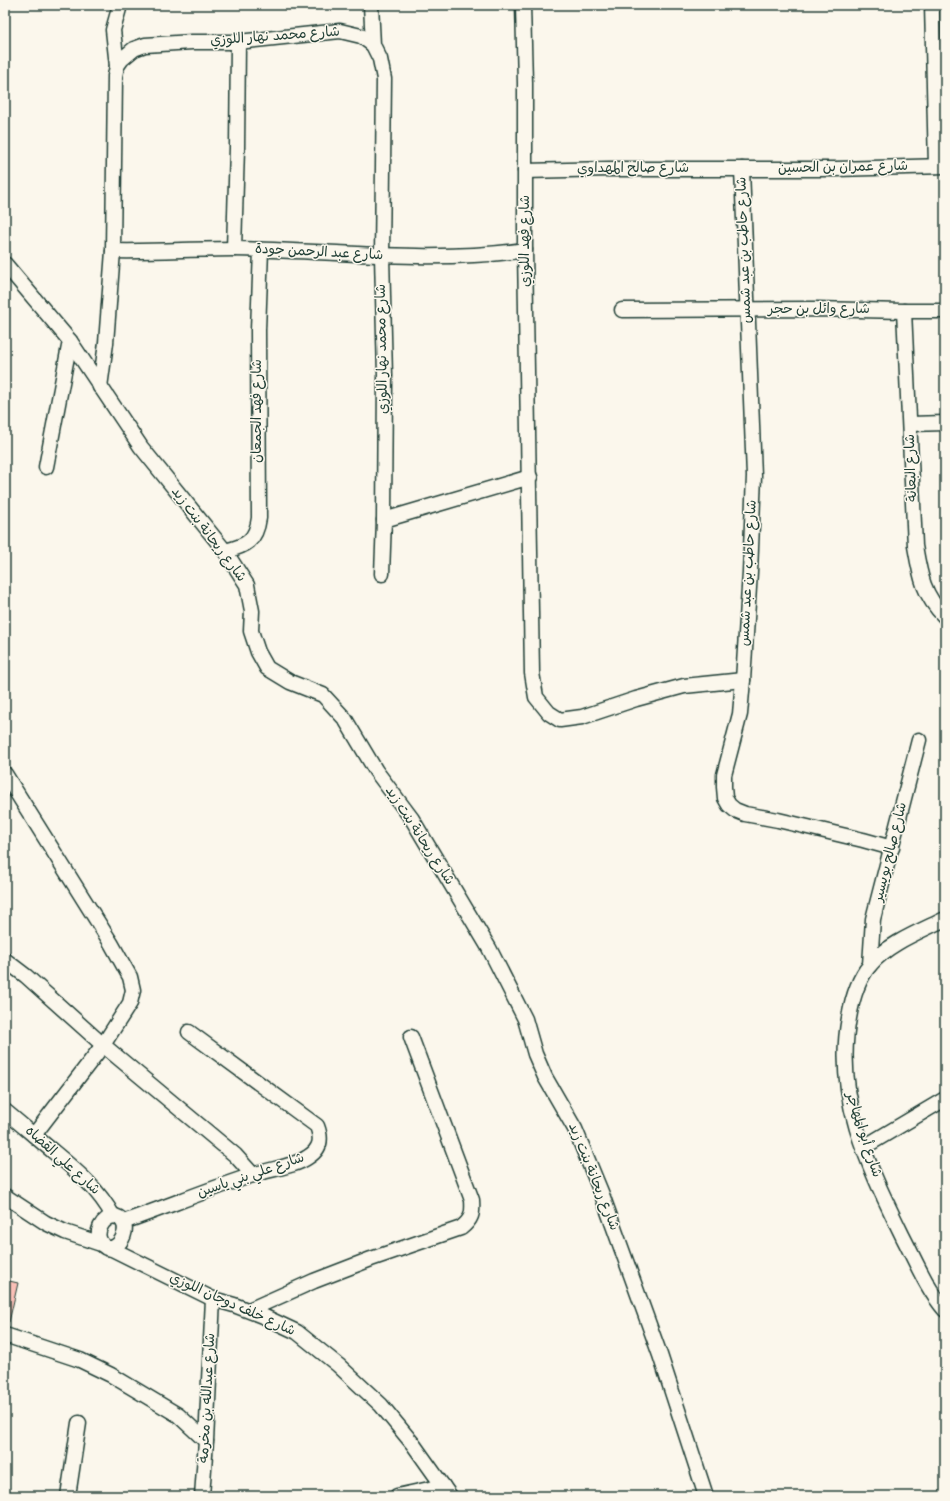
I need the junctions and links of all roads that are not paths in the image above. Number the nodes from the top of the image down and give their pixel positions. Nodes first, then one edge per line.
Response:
1 (120, 5) edge
2 (370, 5) edge
3 (523, 5) edge
4 (932, 5) edge
5 (238, 42) junction
6 (373, 45) junction
7 (118, 66) junction
8 (941, 166) edge
9 (742, 169) junction
10 (525, 171) junction
11 (234, 249) junction
12 (261, 250) junction
13 (525, 250) junction
14 (113, 251) junction
15 (382, 256) junction
16 (5, 264) edge
17 (622, 310) dead end
18 (747, 310) junction
19 (904, 311) junction
20 (945, 311) edge
21 (70, 341) junction
22 (100, 387) junction
23 (945, 423) edge
24 (910, 424) junction
25 (46, 467) dead end
26 (530, 477) junction
27 (384, 520) junction
28 (225, 552) junction
29 (382, 574) dead end
30 (945, 616) edge
31 (743, 680) junction
32 (919, 740) dead end
33 (5, 774) edge
34 (892, 848) junction
35 (945, 919) edge
36 (5, 960) edge
37 (870, 965) junction
38 (189, 1032) dead end
39 (411, 1037) dead end
40 (103, 1045) junction
41 (945, 1100) edge
42 (5, 1111) edge
43 (34, 1135) junction
44 (864, 1147) junction
45 (254, 1175) junction
46 (5, 1196) edge
47 (118, 1219) junction
48 (106, 1246) junction
49 (213, 1299) junction
50 (249, 1310) junction
51 (945, 1310) edge
52 (5, 1335) edge
53 (79, 1423) dead end
54 (206, 1441) junction
55 (446, 1491) edge
56 (68, 1496) edge
57 (202, 1496) edge
58 (397, 1496) edge
59 (706, 1496) edge

1 - 7 street
2 - 6 street
3 - 10 street, شارع فهد اللوزي
4 - 8 street
5 - 6 street, شارع محمد نهار اللوزي
5 - 7 street, شارع محمد نهار اللوزي
5 - 11 street
6 - 15 street, شارع محمد نهار اللوزي
7 - 14 street
8 - 9 street, شارع عمران بن الحسين
9 - 10 street, شارع صالح المهداوي
9 - 18 street, شارع حاطب بن عبد شمس
10 - 13 street, شارع فهد اللوزي
11 - 12 street, شارع عبد الرحمن جودة
11 - 14 street, شارع عبد الرحمن جودة
12 - 15 street, شارع عبد الرحمن جودة
12 - 28 street, شارع فهد الجمعان
13 - 15 street, شارع عبد الرحمن جودة
13 - 26 street, شارع فهد اللوزي
14 - 22 street
15 - 27 street, شارع محمد نهار اللوزي
16 - 21 street, شارع ريحانة بنت زيد
17 - 18 street, شارع وائل بن حجر
18 - 19 street, شارع وائل بن حجر
18 - 31 street, شارع حاطب بن عبد شمس
19 - 20 street, شارع وائل بن حجر
19 - 24 street, شارع البعانة
21 - 22 street, شارع ريحانة بنت زيد
21 - 25 street
22 - 28 street, شارع ريحانة بنت زيد
23 - 24 street
24 - 30 street, شارع البعانة
26 - 27 street
26 - 31 street, شارع فهد اللوزي
27 - 29 street, شارع محمد نهار اللوزي
28 - 59 street, شارع ريحانة بنت زيد
31 - 34 street, شارع حاطب بن عبد شمس
32 - 34 street, شارع صالح بويسير
33 - 40 street
34 - 37 street, شارع صالح بويسير
35 - 37 street, شارع أبو المهاجر
36 - 40 street
37 - 44 street, شارع أبو المهاجر
38 - 45 street, شارع علي بني ياسين
39 - 50 street
40 - 43 street
40 - 45 street
41 - 44 street
42 - 43 street, شارع علي القضاه
43 - 47 street, شارع علي القضاه
44 - 51 street, شارع أبو المهاجر
45 - 47 street, شارع علي بني ياسين
46 - 48 street, شارع خلف دوجان اللوزي
47 - 48 street
47 - 48 street
48 - 49 street, شارع خلف دوجان اللوزي
49 - 50 street, شارع خلف دوجان اللوزي
49 - 54 street, شارع عبدالله بن مخرمة
50 - 55 street, شارع خلف دوجان اللوزي
52 - 54 street
53 - 56 street
54 - 57 street, شارع عبدالله بن مخرمة
55 - 58 street

